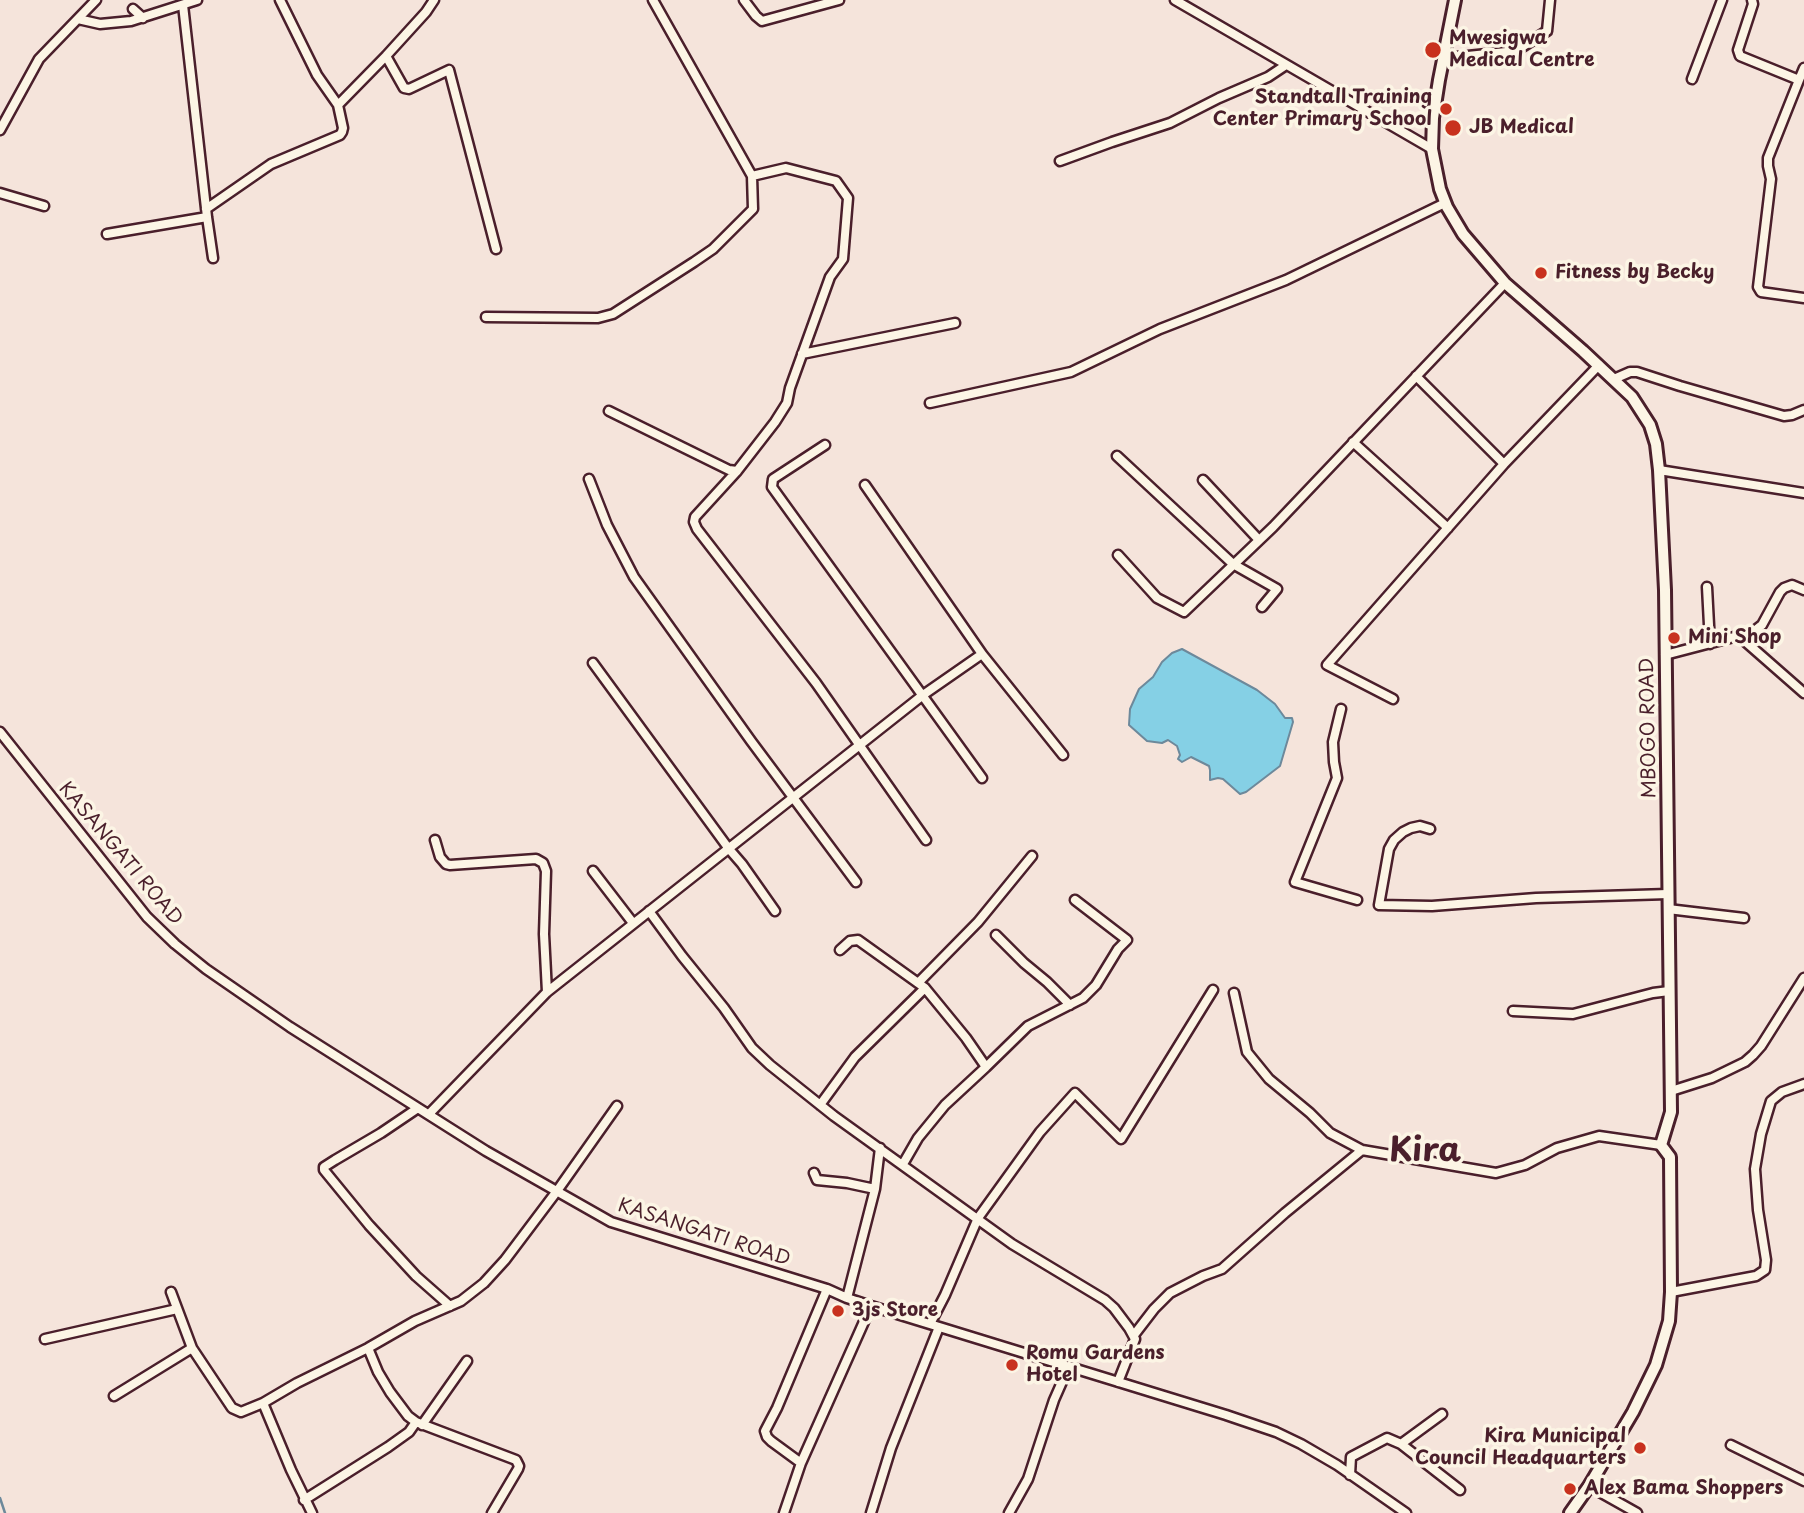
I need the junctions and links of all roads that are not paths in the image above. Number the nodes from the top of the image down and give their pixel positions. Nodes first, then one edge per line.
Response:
1 (96, 0) edge
2 (197, 0) edge
3 (280, 0) edge
4 (434, 0) edge
5 (653, 0) edge
6 (744, 0) edge
7 (839, 0) edge
8 (1175, 0) edge
9 (1455, 0) edge
10 (1549, 0) edge
11 (1722, 0) edge
12 (1752, 0) edge
13 (183, 5) junction
14 (133, 9) dead end
15 (143, 18) junction
16 (78, 19) junction
17 (1444, 54) junction
18 (386, 56) junction
19 (1286, 65) junction
20 (1804, 68) edge
21 (1692, 79) dead end
22 (1799, 80) junction
23 (338, 105) junction
24 (0, 131) edge
25 (1432, 149) junction
26 (1060, 161) dead end
27 (752, 176) junction
28 (0, 193) edge
29 (1445, 203) junction
30 (44, 206) dead end
31 (206, 213) junction
32 (107, 234) dead end
33 (496, 249) dead end
34 (213, 258) dead end
35 (1505, 283) junction
36 (1804, 298) edge
37 (486, 317) dead end
38 (955, 323) dead end
39 (802, 354) junction
40 (1599, 366) junction
41 (1416, 376) junction
42 (1614, 379) junction
43 (930, 403) dead end
44 (1804, 410) edge
45 (609, 411) dead end
46 (1353, 442) junction
47 (825, 445) dead end
48 (1116, 456) dead end
49 (1504, 464) junction
50 (1659, 470) junction
51 (737, 471) junction
52 (589, 479) dead end
53 (1203, 480) dead end
54 (865, 485) dead end
55 (1804, 493) edge
56 (1448, 528) junction
57 (1259, 540) junction
58 (1118, 555) dead end
59 (1233, 564) junction
60 (1707, 587) dead end
61 (1804, 590) edge
62 (1262, 607) dead end
63 (1739, 636) junction
64 (1710, 644) junction
65 (982, 654) junction
66 (1665, 655) junction
67 (593, 663) dead end
68 (1804, 693) edge
69 (923, 695) junction
70 (1393, 699) dead end
71 (1341, 709) dead end
72 (0, 732) edge
73 (858, 746) junction
74 (1062, 755) dead end
75 (982, 778) dead end
76 (793, 797) junction
77 (1430, 830) dead end
78 (926, 840) dead end
79 (435, 841) dead end
80 (729, 849) junction
81 (1032, 856) dead end
82 (593, 871) dead end
83 (856, 882) dead end
84 (1668, 894) junction
85 (1075, 900) dead end
86 (1357, 900) dead end
87 (1668, 909) junction
88 (649, 911) junction
89 (775, 911) dead end
90 (1744, 918) dead end
91 (634, 923) junction
92 (996, 935) dead end
93 (840, 950) dead end
94 (1804, 978) edge
95 (921, 985) junction
96 (1213, 990) dead end
97 (1669, 991) junction
98 (547, 992) junction
99 (1234, 993) dead end
100 (1070, 1004) junction
101 (1513, 1011) dead end
102 (986, 1067) junction
103 (1804, 1084) edge
104 (1671, 1091) junction
105 (820, 1105) junction
106 (617, 1106) dead end
107 (418, 1108) junction
108 (429, 1114) junction
109 (1661, 1145) junction
110 (880, 1149) junction
111 (1362, 1150) junction
112 (903, 1164) junction
113 (814, 1173) dead end
114 (875, 1189) junction
115 (557, 1191) junction
116 (978, 1218) junction
117 (827, 1289) junction
118 (171, 1292) dead end
119 (1671, 1292) junction
120 (847, 1298) junction
121 (450, 1306) junction
122 (871, 1306) junction
123 (177, 1309) junction
124 (935, 1326) junction
125 (1134, 1335) junction
126 (46, 1339) dead end
127 (192, 1348) junction
128 (368, 1349) junction
129 (467, 1361) dead end
130 (1069, 1366) junction
131 (1118, 1382) junction
132 (114, 1396) dead end
133 (263, 1403) junction
134 (1442, 1414) dead end
135 (419, 1423) junction
136 (1401, 1444) junction
137 (1731, 1445) dead end
138 (802, 1463) junction
139 (1350, 1475) junction
140 (1804, 1481) edge
141 (1588, 1486) junction
142 (1460, 1490) dead end
143 (304, 1500) junction
144 (312, 1513) edge
145 (492, 1513) edge
146 (785, 1513) edge
147 (871, 1513) edge
148 (1009, 1513) edge
149 (1406, 1513) edge
150 (1570, 1513) edge
151 (1637, 1513) edge

1 - 16 street
2 - 13 street
3 - 23 street
4 - 18 street
5 - 27 street
6 - 7 street
8 - 19 street
9 - 17 main road, MBOGO ROAD
10 - 17 street
11 - 21 street
12 - 22 street
13 - 15 street
13 - 31 street
14 - 15 street
15 - 16 street
16 - 24 street
17 - 25 main road, MBOGO ROAD
18 - 23 street
18 - 33 street
19 - 25 street
19 - 26 street
20 - 22 street
22 - 36 street
23 - 31 street
25 - 29 main road, MBOGO ROAD
27 - 37 street
27 - 39 street
28 - 30 street
29 - 35 main road, MBOGO ROAD
29 - 43 street
31 - 32 street
31 - 34 street
35 - 40 main road, MBOGO ROAD
35 - 41 street
38 - 39 street
39 - 51 street
40 - 42 main road, MBOGO ROAD
40 - 49 street
41 - 46 street
41 - 49 street
42 - 44 street
42 - 50 main road, MBOGO ROAD
45 - 51 street
46 - 56 street
46 - 57 street
47 - 69 street
48 - 59 street
49 - 56 street
50 - 55 street
50 - 66 main road, MBOGO ROAD
51 - 73 street
52 - 76 street
53 - 57 street
54 - 65 street
56 - 70 street
57 - 59 street
58 - 59 street
59 - 62 street
60 - 64 street
61 - 63 street
63 - 64 street
63 - 68 street
64 - 66 street
65 - 69 street
65 - 74 street
66 - 84 main road, MBOGO ROAD
67 - 80 street
69 - 73 street
69 - 75 street
71 - 86 street
72 - 107 street, KASANGATI ROAD
73 - 76 street
73 - 78 street
76 - 80 street
76 - 83 street
77 - 84 street
79 - 98 street
80 - 88 street
80 - 89 street
81 - 95 street
82 - 91 street
84 - 87 main road, MBOGO ROAD
85 - 100 street
87 - 90 street
87 - 97 main road, MBOGO ROAD
88 - 91 street
88 - 105 street
91 - 98 street
92 - 100 street
93 - 95 street
94 - 104 street
95 - 102 street
95 - 105 street
96 - 116 street
97 - 101 street
97 - 104 main road, MBOGO ROAD
98 - 108 street
99 - 111 street
100 - 102 street
102 - 112 street
103 - 119 street
104 - 109 main road, MBOGO ROAD
105 - 110 street
106 - 115 street
107 - 108 street, KASANGATI ROAD
107 - 121 street
108 - 115 street, KASANGATI ROAD
109 - 111 street
109 - 119 main road
110 - 112 street
110 - 114 street
111 - 125 street
112 - 116 street
113 - 114 street
114 - 120 street
115 - 117 street, KASANGATI ROAD
115 - 121 street
116 - 124 street
116 - 125 street
117 - 120 street, KASANGATI ROAD
117 - 138 street
118 - 123 street
119 - 141 main road
120 - 122 street, KASANGATI ROAD
121 - 128 street
122 - 124 street, KASANGATI ROAD
122 - 138 street
123 - 126 street
123 - 127 street
124 - 130 street, KASANGATI ROAD
124 - 147 street
125 - 131 street
127 - 132 street
127 - 133 street
128 - 133 street
128 - 135 street
129 - 135 street
130 - 131 street, KASANGATI ROAD
130 - 148 street
131 - 139 street, KASANGATI ROAD
133 - 143 street
134 - 136 street
135 - 143 street
135 - 145 street
136 - 139 street
136 - 142 street
137 - 140 street
138 - 146 street
139 - 149 street, KASANGATI ROAD
141 - 150 main road
141 - 151 street
143 - 144 street

